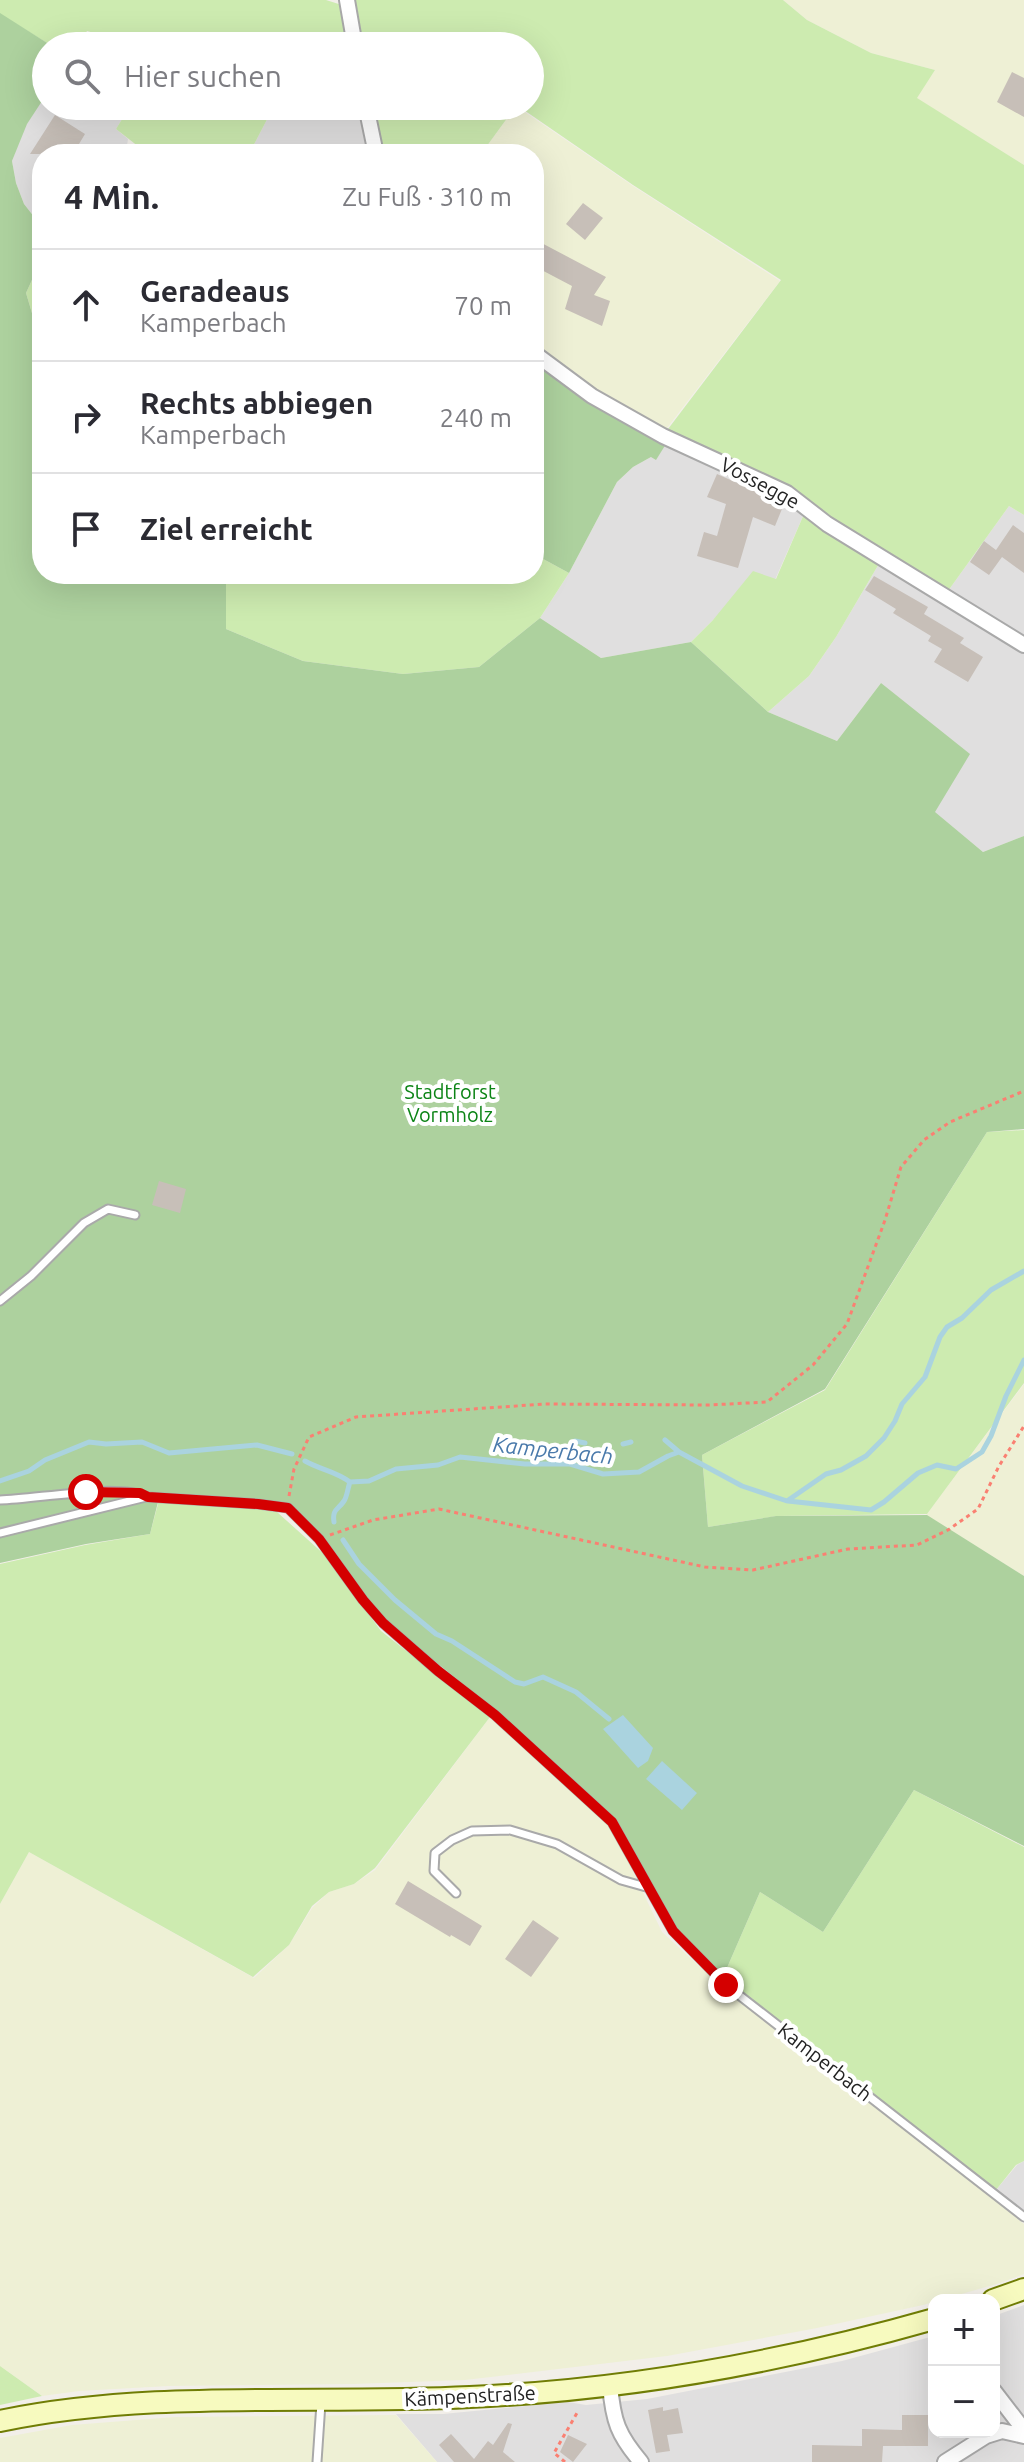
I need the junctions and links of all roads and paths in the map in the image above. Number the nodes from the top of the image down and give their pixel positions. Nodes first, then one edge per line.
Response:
1 (347, 0) edge
2 (353, 32) edge
3 (369, 120) edge
4 (374, 144) edge
5 (544, 360) edge
6 (1024, 645) edge
7 (1024, 1091) edge
8 (135, 1215) dead end
9 (0, 1301) edge
10 (1024, 1426) edge
11 (148, 1497) junction
12 (0, 1500) edge
13 (288, 1508) junction
14 (0, 1533) edge
15 (319, 1539) junction
16 (646, 1887) junction
17 (456, 1893) dead end
18 (1024, 2217) edge
19 (1024, 2289) edge
20 (1000, 2298) edge
21 (928, 2321) edge
22 (610, 2385) junction
23 (1000, 2399) edge
24 (321, 2401) junction
25 (577, 2413) dead end
26 (0, 2421) edge
27 (1024, 2433) edge
28 (317, 2462) edge
29 (565, 2462) edge
30 (641, 2462) edge
31 (945, 2462) edge

1 - 2 street
3 - 4 street
5 - 6 street, Vossegge
7 - 13 path
8 - 9 lane
10 - 15 path
11 - 12 lane
11 - 13 lane
11 - 14 lane
13 - 15 lane, Kamperbach
15 - 16 lane, Kamperbach
16 - 17 lane
16 - 18 lane, Kamperbach
19 - 20 street
21 - 22 street, Kämpenstraße
22 - 24 street, Kämpenstraße
22 - 30 street
23 - 27 street
24 - 26 street, Kämpenstraße
24 - 28 lane
25 - 29 path
27 - 31 street

